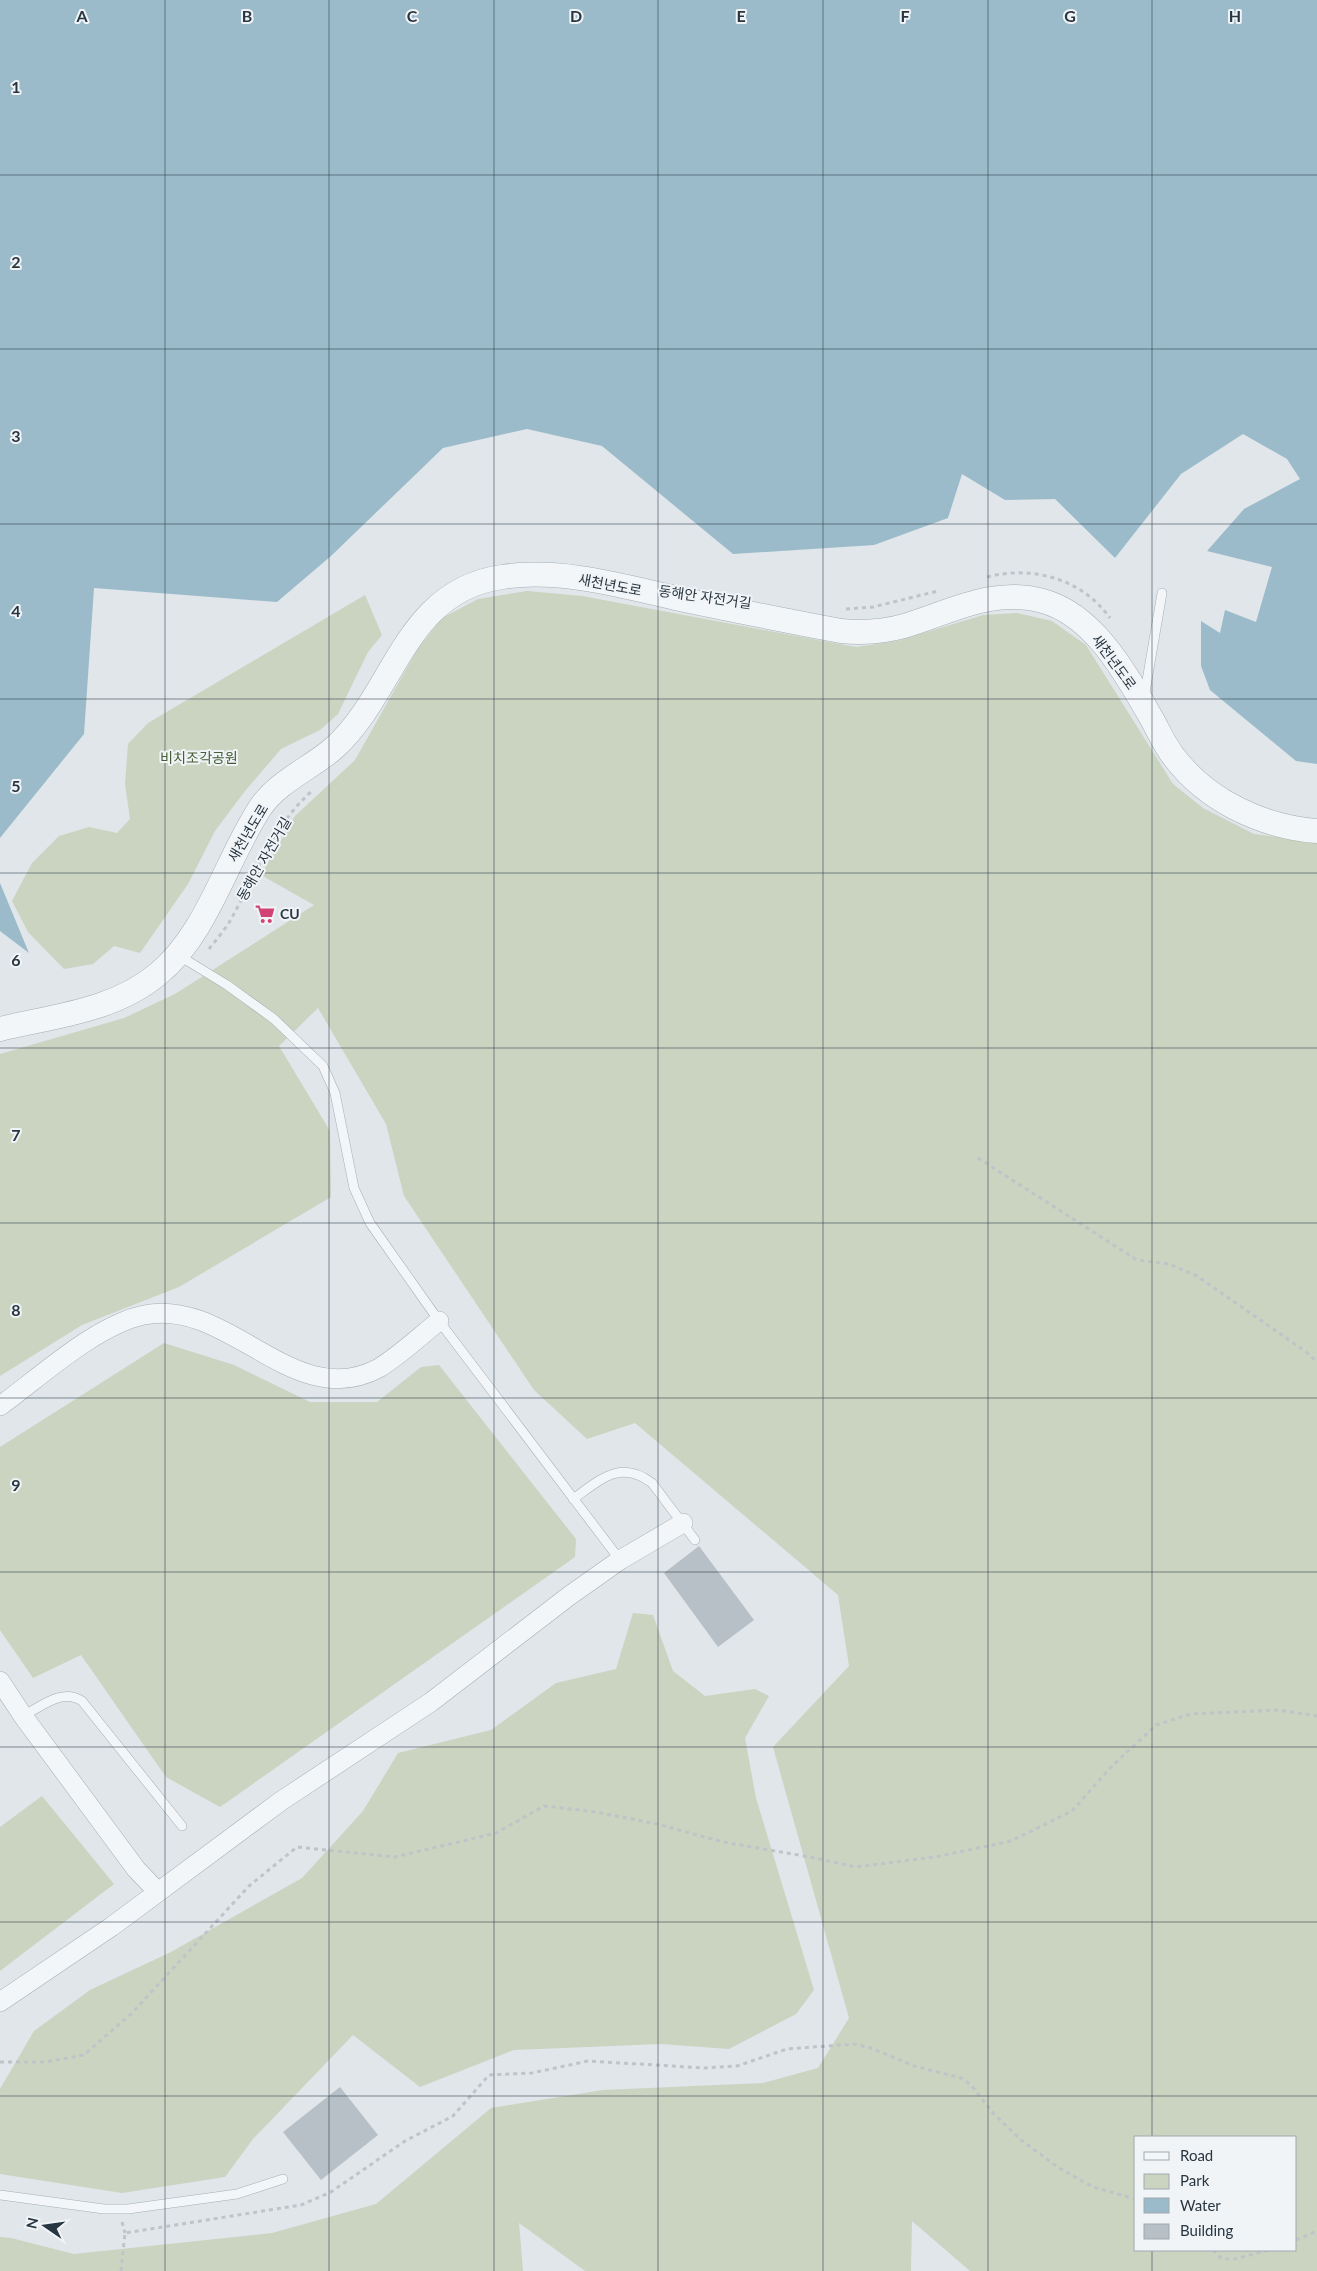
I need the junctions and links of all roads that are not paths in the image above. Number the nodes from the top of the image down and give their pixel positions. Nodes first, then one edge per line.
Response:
1 (1162, 593) dead end
2 (1143, 703) junction
3 (1317, 831) edge
4 (186, 960) junction
5 (0, 1029) edge
6 (438, 1321) junction
7 (0, 1406) edge
8 (573, 1499) junction
9 (683, 1523) junction
10 (695, 1540) dead end
11 (620, 1560) junction
12 (0, 1681) edge
13 (23, 1716) junction
14 (182, 1826) dead end
15 (158, 1892) junction
16 (0, 2002) edge
17 (283, 2179) dead end
18 (0, 2195) edge

1 - 2 lane
2 - 3 street, 새천년도로
2 - 4 street, 새천년도로
4 - 5 street, 새천년도로
4 - 6 lane
6 - 7 street
6 - 8 lane
8 - 9 lane
8 - 11 lane
9 - 10 lane
9 - 11 street
11 - 15 street
12 - 13 street
13 - 14 lane
13 - 15 street
15 - 16 street
17 - 18 lane

